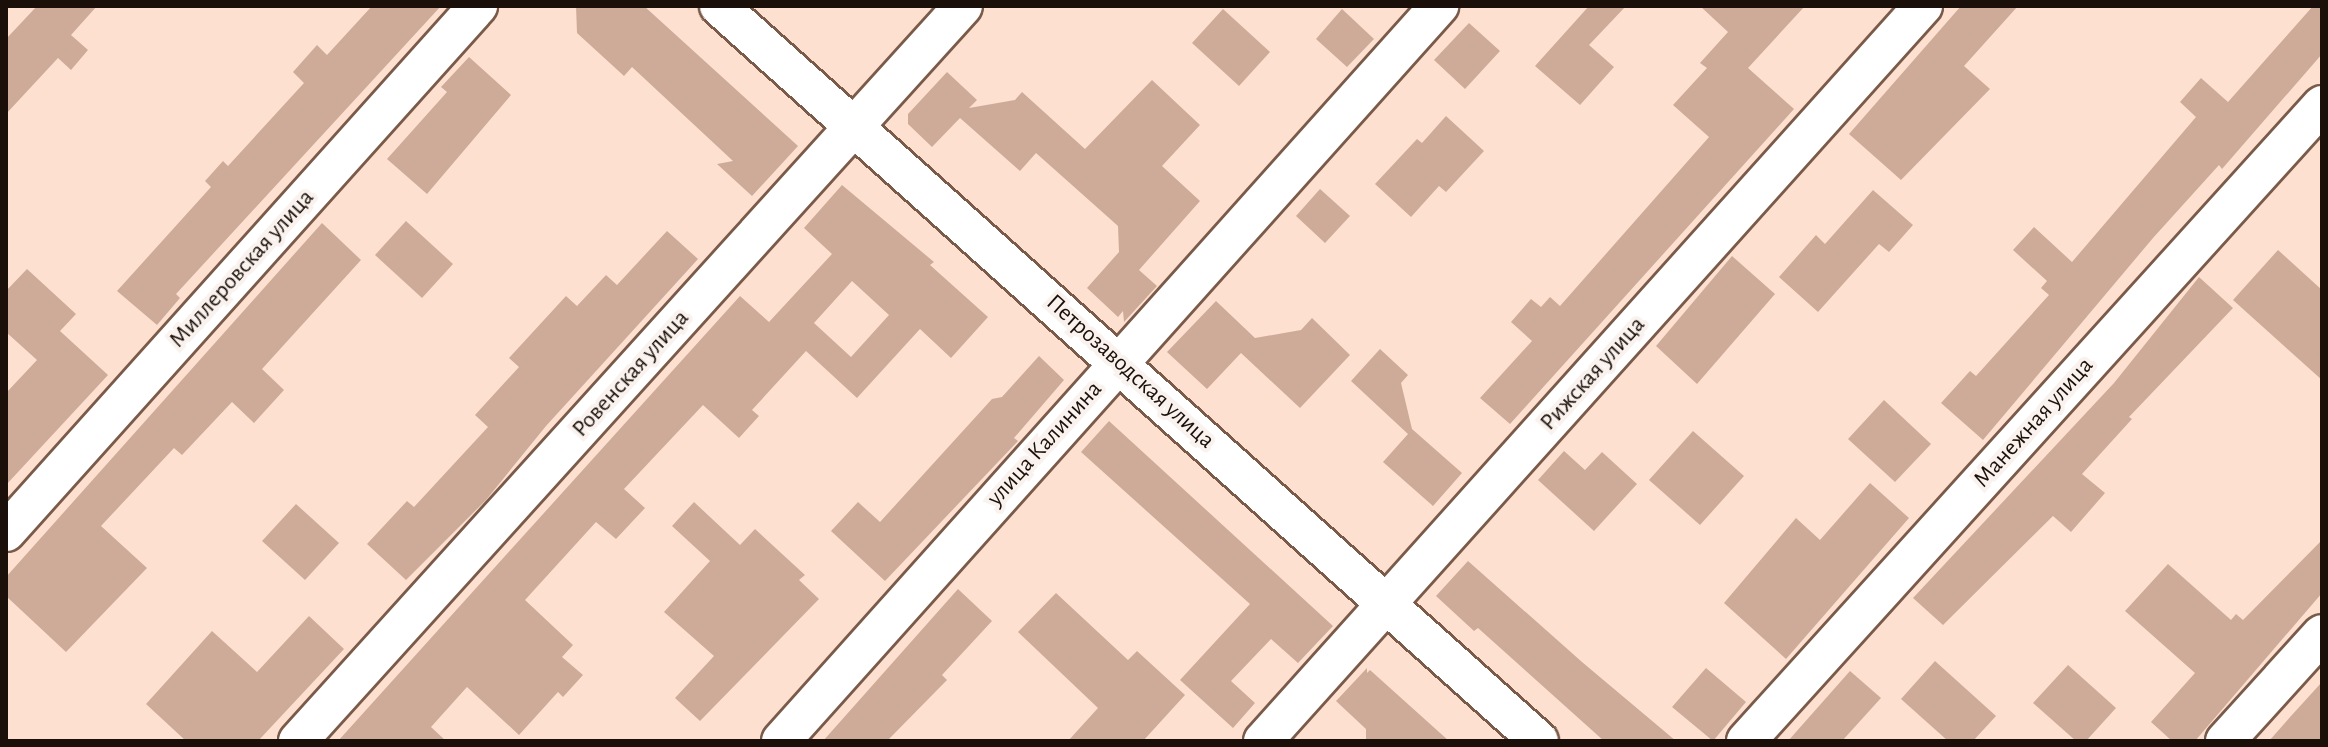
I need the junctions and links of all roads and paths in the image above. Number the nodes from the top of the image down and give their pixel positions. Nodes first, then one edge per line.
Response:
1 (478, 6) edge
2 (719, 6) edge
3 (963, 6) edge
4 (1439, 6) edge
5 (1923, 6) edge
6 (2322, 105) edge
7 (856, 125) junction
8 (1119, 362) junction
9 (6, 532) edge
10 (1387, 603) junction
11 (2322, 634) edge
12 (298, 741) edge
13 (781, 741) edge
14 (1263, 741) edge
15 (1539, 741) edge
16 (1746, 741) edge
17 (2225, 741) edge

1 - 9 street, Миллеровская улица
2 - 7 street, Петрозаводская улица
3 - 7 street, Ровенская улица
4 - 8 street, улица Калинина
5 - 10 street, Рижская улица
6 - 16 street, Манежная улица
7 - 8 street, Петрозаводская улица
7 - 12 street, Ровенская улица
8 - 10 street, Петрозаводская улица
8 - 13 street, улица Калинина
10 - 14 street, Рижская улица
10 - 15 street, Петрозаводская улица
11 - 17 street

